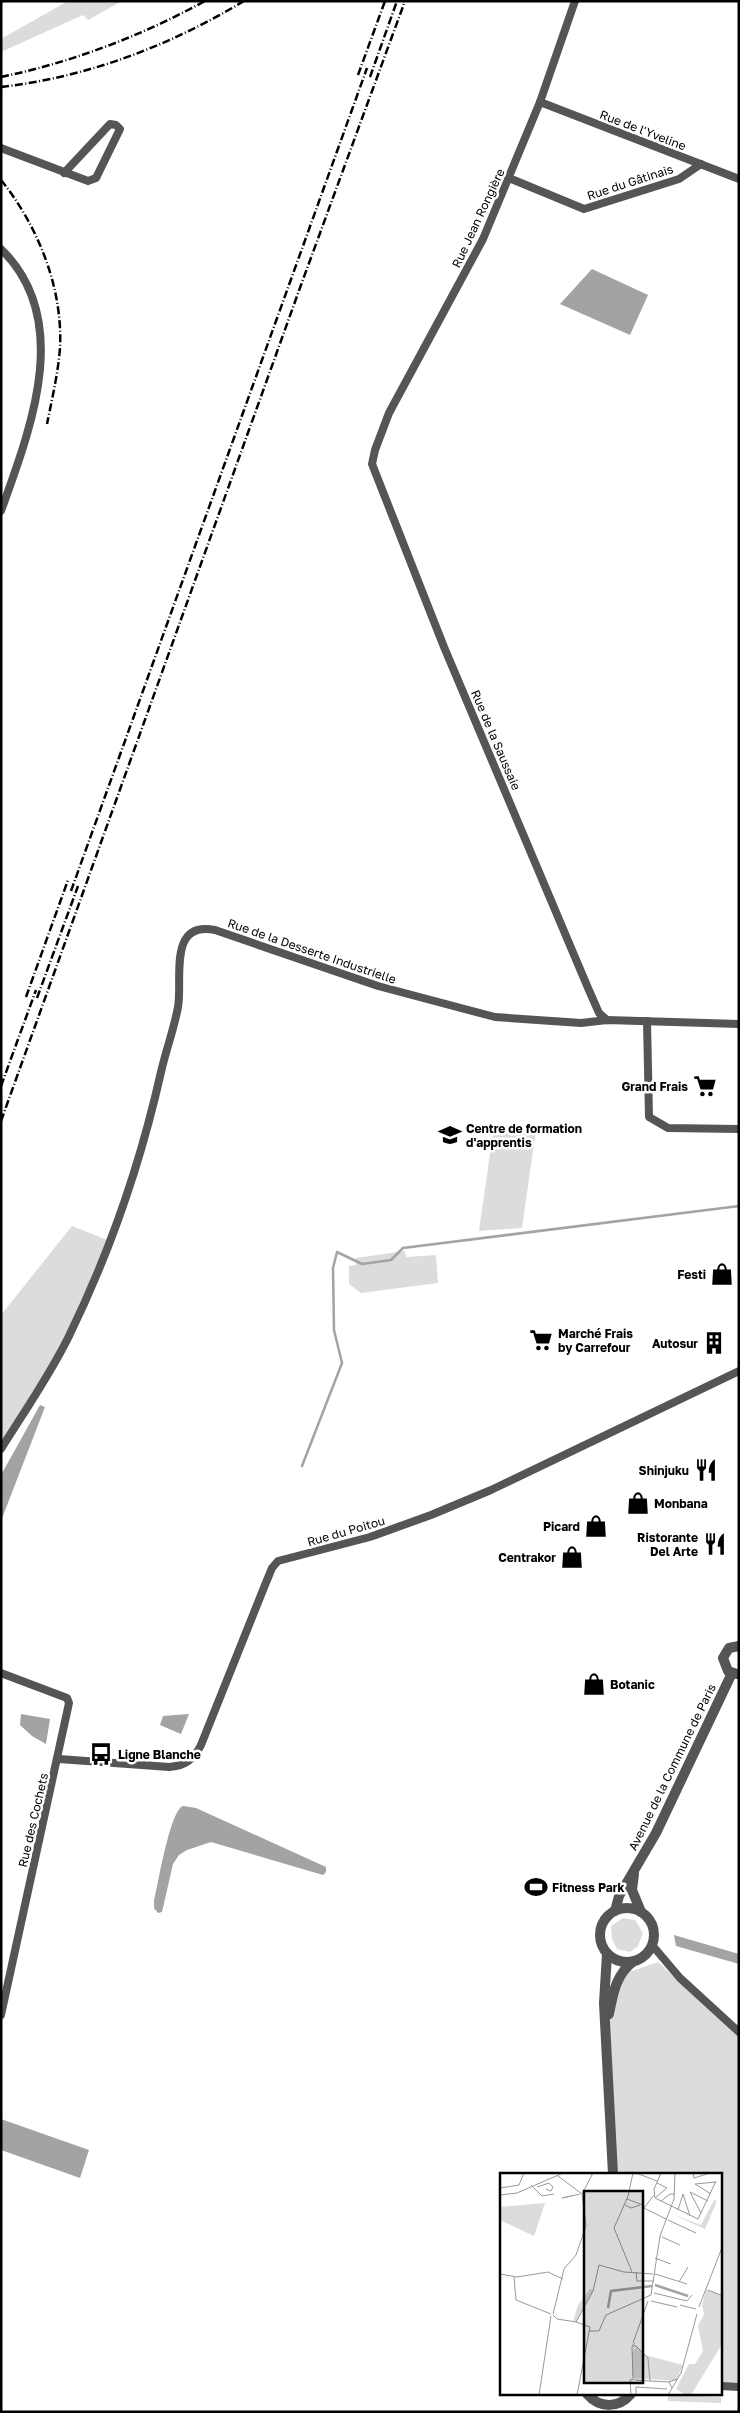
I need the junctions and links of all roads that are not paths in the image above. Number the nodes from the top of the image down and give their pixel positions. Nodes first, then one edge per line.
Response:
1 (575, 1) edge
2 (540, 102) junction
3 (1, 148) edge
4 (701, 164) junction
5 (64, 173) junction
6 (509, 178) junction
7 (739, 179) edge
8 (1, 249) edge
9 (372, 464) joint
10 (1, 511) edge
11 (607, 1020) junction
12 (646, 1021) junction
13 (739, 1024) edge
14 (739, 1129) edge
15 (739, 1371) edge
16 (1, 1449) edge
17 (739, 1646) edge
18 (1, 1673) edge
19 (735, 1673) edge
20 (58, 1759) junction
21 (635, 1871) junction
22 (614, 1910) junction
23 (640, 1912) junction
24 (652, 1945) junction
25 (607, 1954) junction
26 (635, 1960) junction
27 (1, 2015) edge
28 (606, 2029) junction
29 (739, 2032) edge
30 (613, 2173) edge
31 (722, 2386) edge
32 (739, 2387) edge
33 (589, 2396) edge
34 (630, 2396) edge
35 (605, 2408) edge

1 - 2 street, Rue Jean Rongière
2 - 4 street, Rue de l'Yveline
2 - 6 street, Rue Jean Rongière
3 - 5 street
4 - 6 street, Rue du Gâtinais
4 - 7 street, Rue de l'Yveline
5 - 5 street
6 - 9 street, Rue Jean Rongière
8 - 10 street
9 - 11 street, Rue de la Saussaie
11 - 12 street, Rue de la Desserte Industrielle
11 - 16 street, Rue de la Desserte Industrielle
12 - 13 street, Rue de la Desserte Industrielle
12 - 14 street
15 - 20 street, Rue du Poitou
17 - 19 street
18 - 20 street, Rue des Cochets
19 - 21 street, Avenue de la Commune de Paris
20 - 27 street, Rue des Cochets
21 - 22 street, Avenue de la Commune de Paris
21 - 23 street, Avenue de la Commune de Paris
22 - 23 street
22 - 25 street
23 - 24 street
24 - 26 street
24 - 29 street
25 - 26 street
25 - 28 street
26 - 28 street
28 - 30 street
31 - 32 street
33 - 35 street
34 - 35 street

